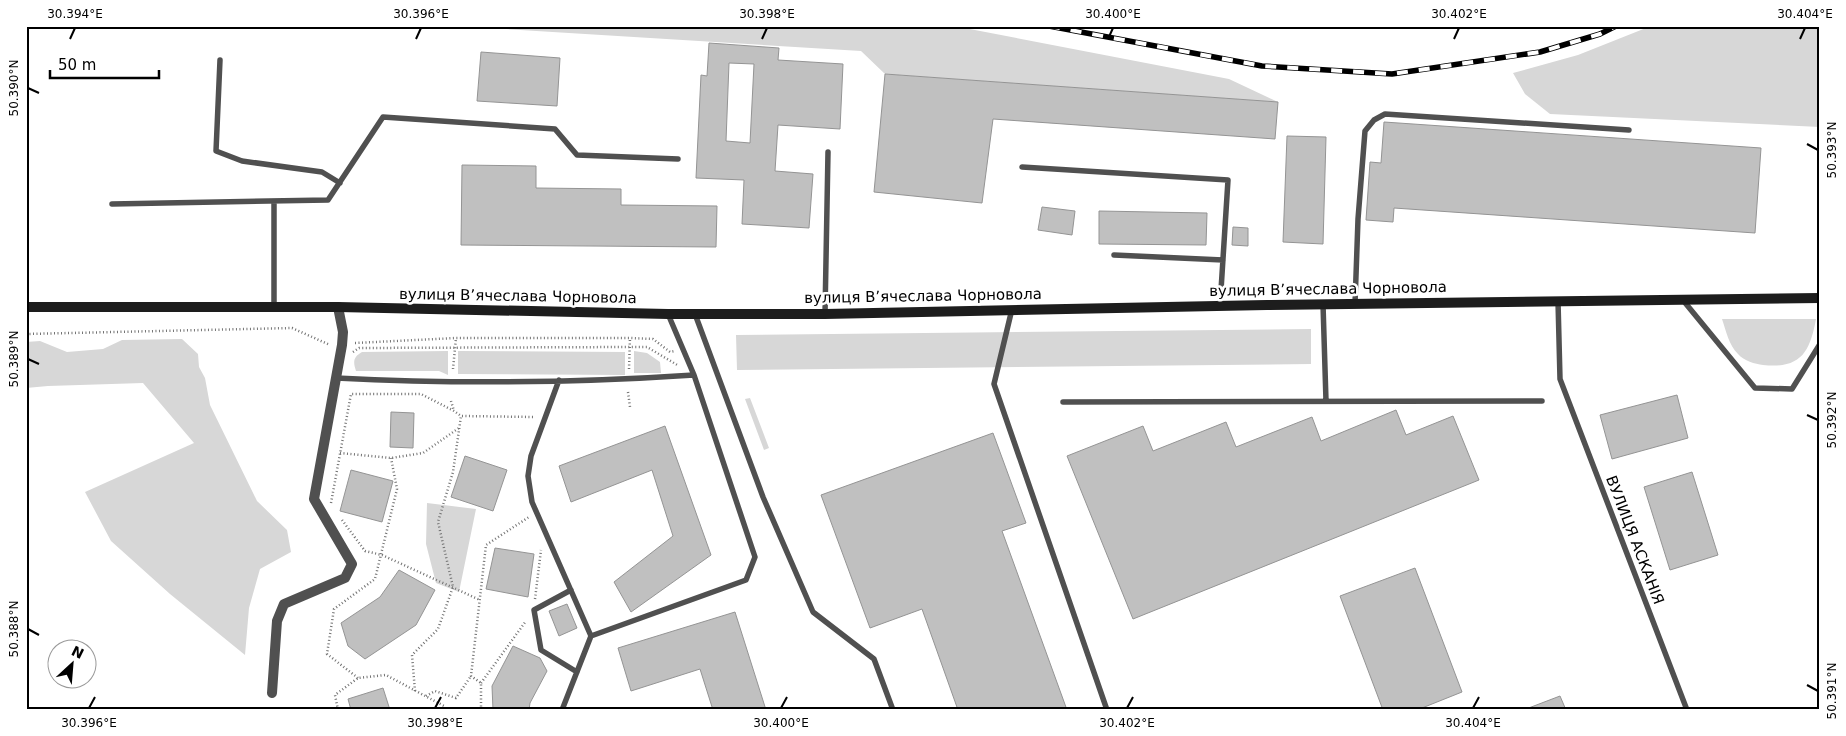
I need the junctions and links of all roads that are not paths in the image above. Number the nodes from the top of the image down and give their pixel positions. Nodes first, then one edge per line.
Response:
1 (220, 60) dead end
2 (1629, 130) dead end
3 (828, 152) dead end
4 (678, 159) dead end
5 (1022, 168) dead end
6 (340, 183) junction
7 (274, 200) junction
8 (112, 204) dead end
9 (1114, 255) dead end
10 (1223, 260) junction
11 (1820, 298) edge
12 (1682, 299) junction
13 (1558, 301) junction
14 (1323, 304) junction
15 (1354, 304) junction
16 (1220, 306) junction
17 (274, 307) junction
18 (338, 307) junction
19 (26, 308) edge
20 (1012, 309) junction
21 (668, 314) junction
22 (694, 314) junction
23 (825, 314) junction
24 (1820, 344) edge
25 (694, 375) junction
26 (336, 378) junction
27 (559, 380) junction
28 (1326, 401) junction
29 (1542, 401) dead end
30 (1064, 402) dead end
31 (571, 590) junction
32 (591, 636) junction
33 (577, 672) junction
34 (272, 693) dead end
35 (562, 710) edge
36 (893, 710) edge
37 (1108, 710) edge
38 (1686, 710) edge

1 - 6 lane
2 - 15 lane
3 - 23 lane
4 - 6 lane
5 - 10 lane
6 - 7 lane
7 - 8 lane
7 - 17 lane
9 - 10 lane
10 - 16 lane
11 - 12 main road, вулиця Вʼячеслава Чорновола
12 - 13 main road, вулиця Вʼячеслава Чорновола
12 - 24 lane
13 - 15 main road, вулиця Вʼячеслава Чорновола
13 - 38 lane, ВУЛИЦЯ АСКАНІЯ
14 - 15 main road, вулиця Вʼячеслава Чорновола
14 - 16 main road, вулиця Вʼячеслава Чорновола
14 - 28 lane
16 - 20 main road, вулиця Вʼячеслава Чорновола
17 - 18 main road, вулиця Вʼячеслава Чорновола
17 - 19 main road, вулиця Вʼячеслава Чорновола
18 - 21 main road, вулиця Вʼячеслава Чорновола
18 - 26 street
20 - 23 main road, вулиця Вʼячеслава Чорновола
20 - 37 lane
21 - 22 main road, вулиця Вʼячеслава Чорновола
21 - 25 lane
22 - 23 main road, вулиця Вʼячеслава Чорновола
22 - 36 lane
25 - 27 lane
25 - 32 lane
26 - 27 lane
26 - 34 street
27 - 31 lane
28 - 29 lane
28 - 30 lane
31 - 32 lane
31 - 33 lane
32 - 33 lane
33 - 35 lane

